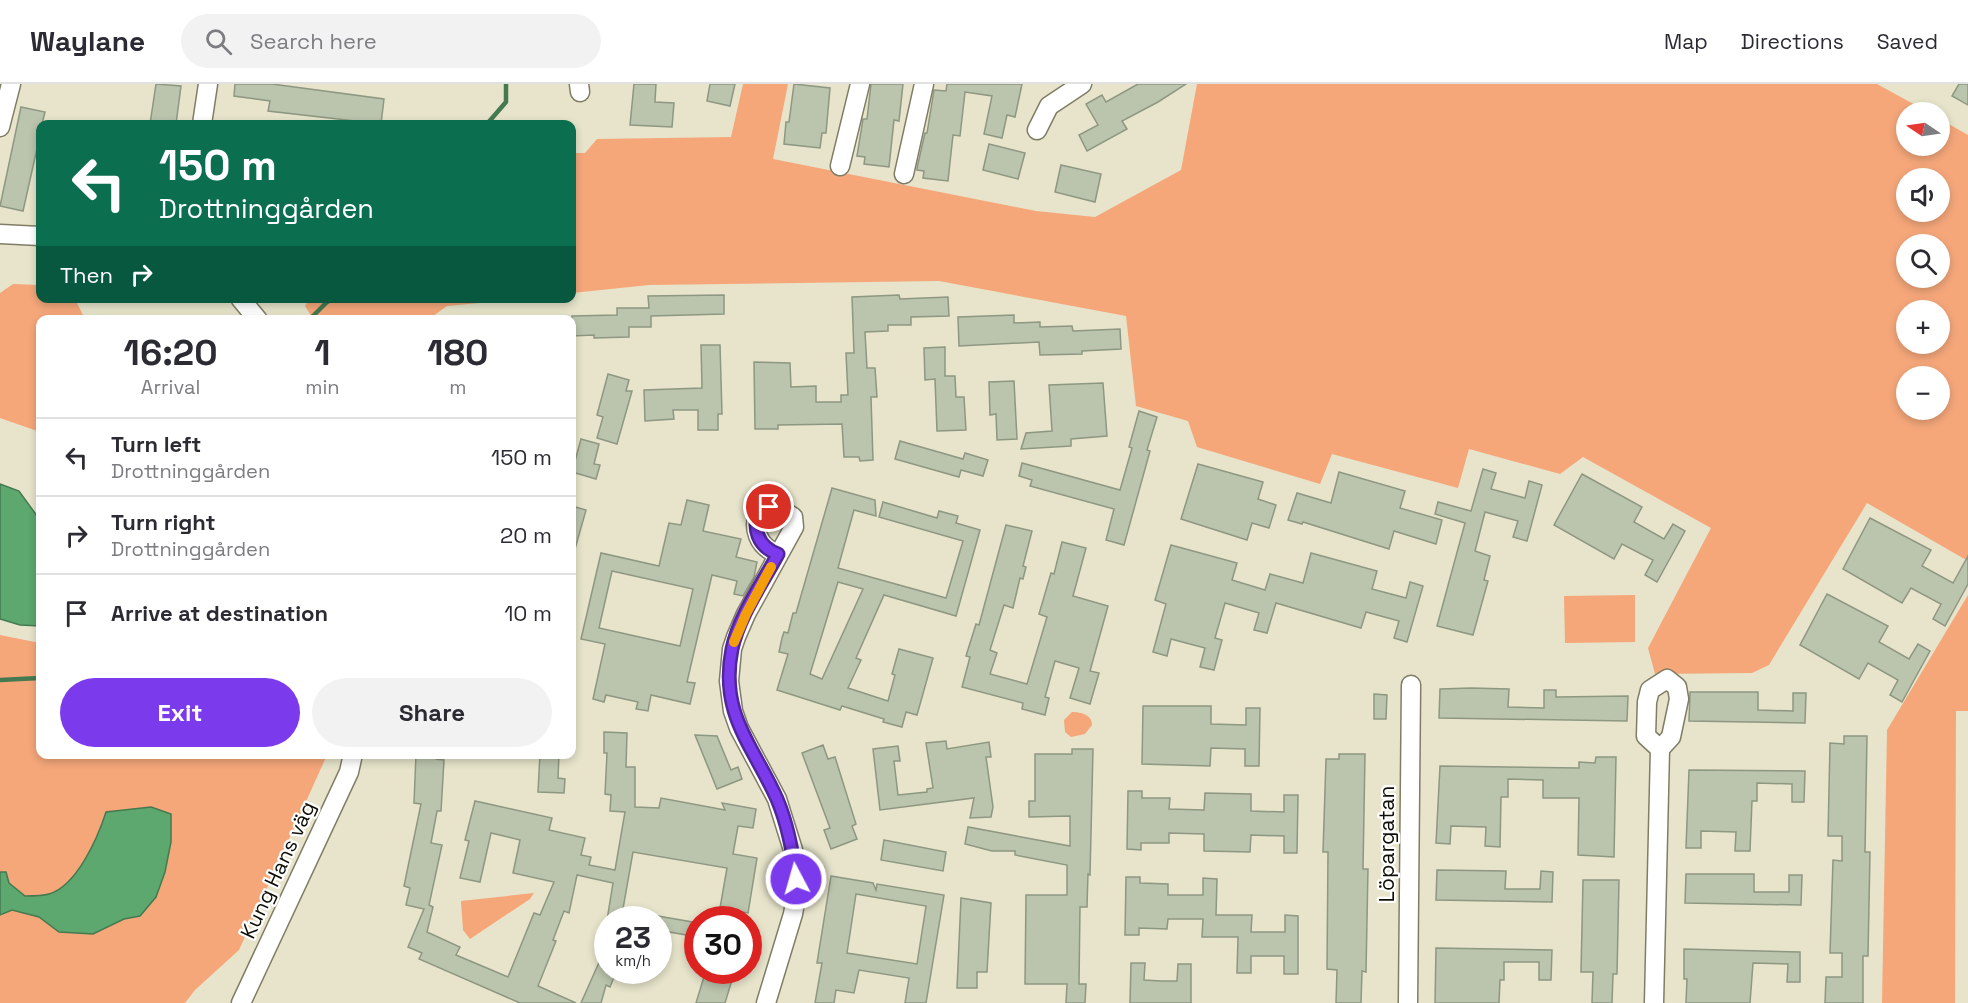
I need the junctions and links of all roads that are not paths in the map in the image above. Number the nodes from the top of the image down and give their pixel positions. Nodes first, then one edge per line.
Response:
1 (208, 84) edge
2 (860, 84) edge
3 (924, 84) edge
4 (1082, 84) edge
5 (7, 85) edge
6 (203, 120) edge
7 (0, 128) edge
8 (1037, 130) dead end
9 (840, 166) dead end
10 (904, 174) dead end
11 (0, 234) edge
12 (36, 236) edge
13 (244, 303) edge
14 (254, 315) edge
15 (778, 554) dead end
16 (1411, 685) dead end
17 (1660, 749) dead end
18 (352, 759) edge
19 (241, 1003) edge
20 (766, 1003) edge
21 (1408, 1003) edge
22 (1654, 1003) edge

1 - 6 street
2 - 9 street
3 - 10 street
4 - 8 street
5 - 7 street
11 - 12 street
13 - 14 street
15 - 20 street
16 - 21 street, Löpargatan
17 - 22 street
18 - 19 street, Kung Hans väg

